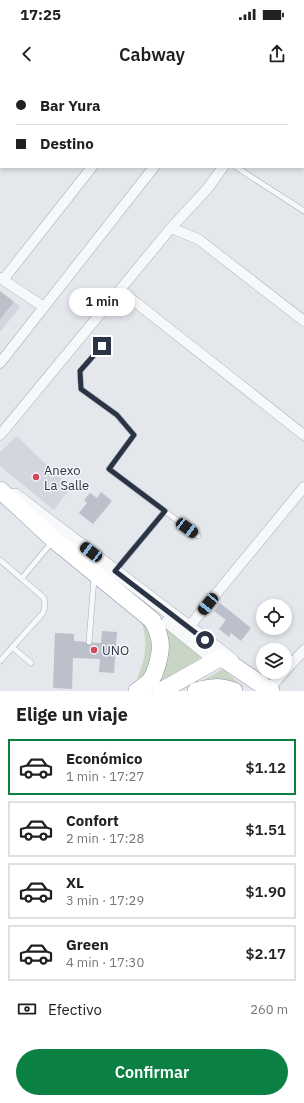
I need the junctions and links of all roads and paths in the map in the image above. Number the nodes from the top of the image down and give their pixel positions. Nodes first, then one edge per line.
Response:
1 (91, 168) edge
2 (153, 168) edge
3 (222, 168) edge
4 (238, 168) edge
5 (304, 211) edge
6 (171, 228) junction
7 (1, 279) edge
8 (120, 290) junction
9 (44, 307) junction
10 (304, 321) edge
11 (102, 346) dead end
12 (0, 363) edge
13 (0, 435) edge
14 (304, 436) edge
15 (0, 485) edge
16 (304, 486) edge
17 (0, 490) edge
18 (165, 511) junction
19 (198, 536) dead end
20 (54, 540) junction
21 (0, 560) edge
22 (115, 571) junction
23 (94, 573) junction
24 (22, 578) junction
25 (189, 627) junction
26 (205, 640) junction
27 (88, 642) dead end
28 (12, 647) junction
29 (304, 650) edge
30 (211, 660) junction
31 (0, 661) edge
32 (31, 663) dead end
33 (292, 664) edge
34 (276, 679) edge
35 (264, 689) edge
36 (137, 691) edge
37 (161, 691) edge
38 (196, 691) edge
39 (234, 691) edge

1 - 7 street
2 - 9 street
3 - 6 street
4 - 5 lane
6 - 8 street
6 - 10 street
7 - 9 street
8 - 13 street
8 - 14 street
9 - 12 street
11 - 18 lane
15 - 22 street
15 - 30 street
16 - 25 street
17 - 20 highway
18 - 19 lane
18 - 22 lane
20 - 23 highway
20 - 24 lane
21 - 24 lane
22 - 25 street
23 - 27 lane
23 - 36 highway
24 - 28 lane
25 - 26 street
26 - 30 street
26 - 35 street
28 - 31 lane
28 - 32 lane
29 - 33 street
30 - 35 highway
30 - 37 highway
34 - 35 street
38 - 39 highway

